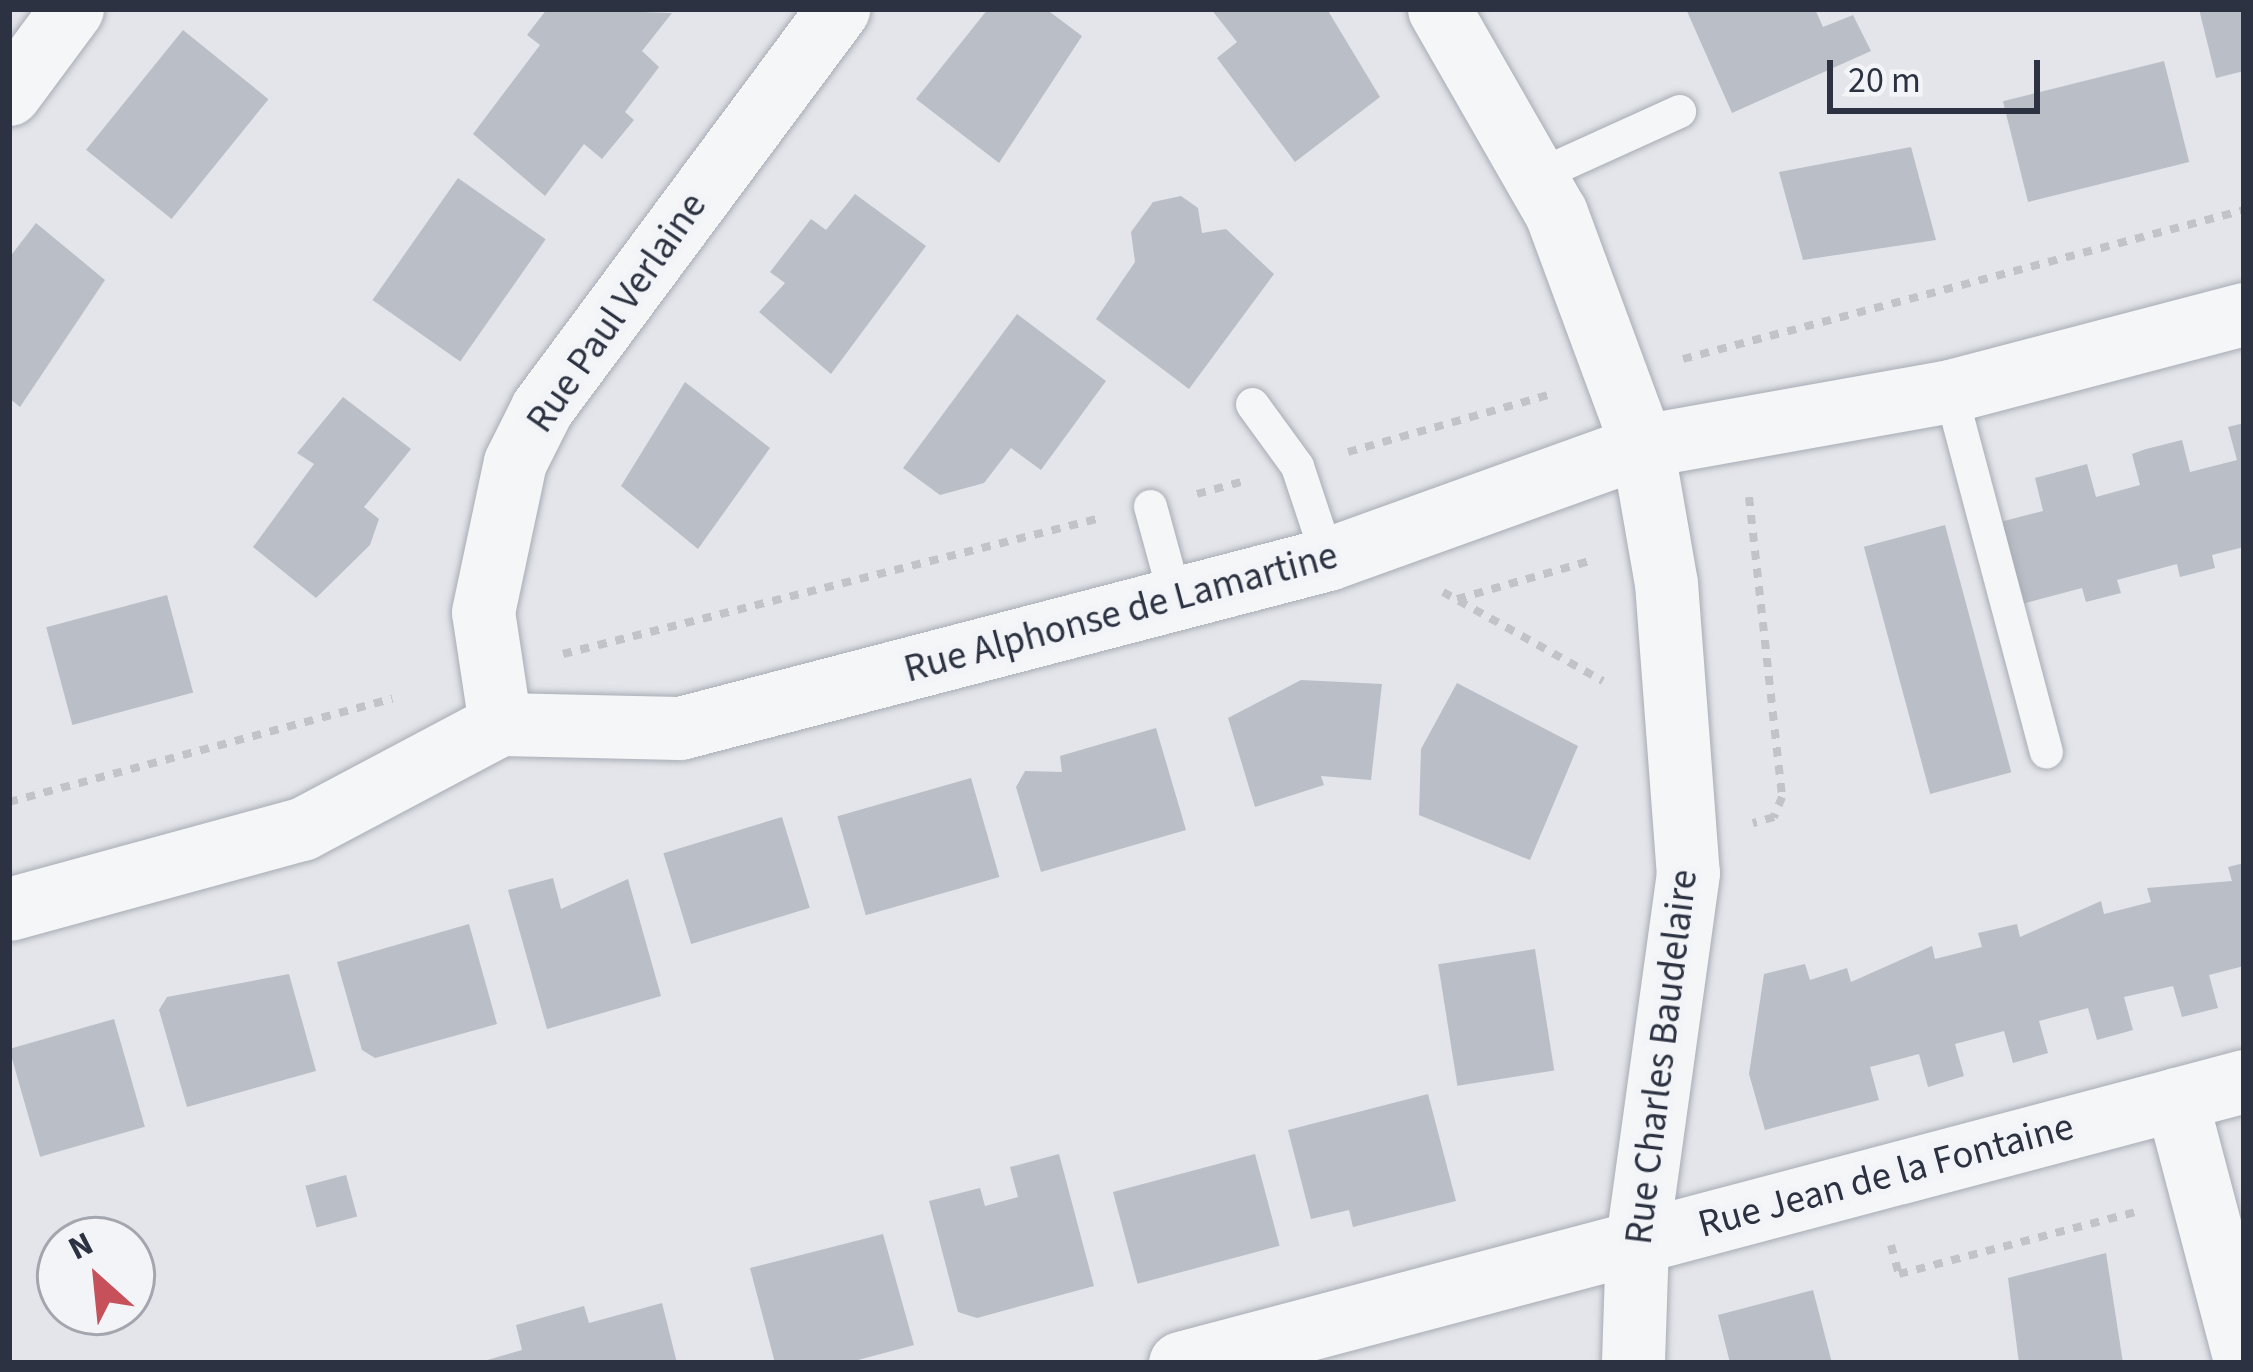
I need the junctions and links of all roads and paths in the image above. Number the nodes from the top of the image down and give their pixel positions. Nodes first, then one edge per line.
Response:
1 (72, 9) edge
2 (838, 9) edge
3 (1439, 9) edge
4 (9, 94) edge
5 (1679, 111) dead end
6 (1538, 175) junction
7 (2244, 314) edge
8 (1950, 391) junction
9 (1252, 404) dead end
10 (1738, 429) junction
11 (1642, 446) junction
12 (1150, 506) dead end
13 (1659, 541) junction
14 (1345, 554) junction
15 (1456, 600) junction
16 (1176, 601) junction
17 (500, 724) junction
18 (1683, 725) junction
19 (2046, 751) dead end
20 (1688, 838) junction
21 (9, 908) edge
22 (2244, 1081) edge
23 (2176, 1099) junction
24 (1873, 1180) junction
25 (2201, 1195) junction
26 (1637, 1241) junction
27 (2244, 1358) edge
28 (1180, 1363) edge
29 (1633, 1363) edge

1 - 4 street
2 - 17 street, Rue Paul Verlaine
3 - 6 street, Rue Charles Baudelaire
5 - 6 lane
6 - 11 street, Rue Charles Baudelaire
7 - 8 street, Rue Alphonse de Lamartine
8 - 10 street, Rue Alphonse de Lamartine
8 - 19 lane
9 - 14 lane
10 - 11 street, Rue Alphonse de Lamartine
10 - 20 path
11 - 13 street, Rue Charles Baudelaire
11 - 14 street, Rue Alphonse de Lamartine
12 - 16 lane
13 - 15 path
13 - 18 street, Rue Charles Baudelaire
14 - 15 path
14 - 16 street, Rue Alphonse de Lamartine
15 - 18 path
16 - 17 street, Rue Alphonse de Lamartine
17 - 21 street, Rue Alphonse de Lamartine
18 - 20 street, Rue Charles Baudelaire
20 - 26 street, Rue Charles Baudelaire
22 - 23 street, Rue Jean de la Fontaine
23 - 24 street, Rue Jean de la Fontaine
23 - 25 street
24 - 25 path
24 - 26 street, Rue Jean de la Fontaine
25 - 27 street
26 - 28 street, Rue Jean de la Fontaine
26 - 29 street, Rue Charles Baudelaire

